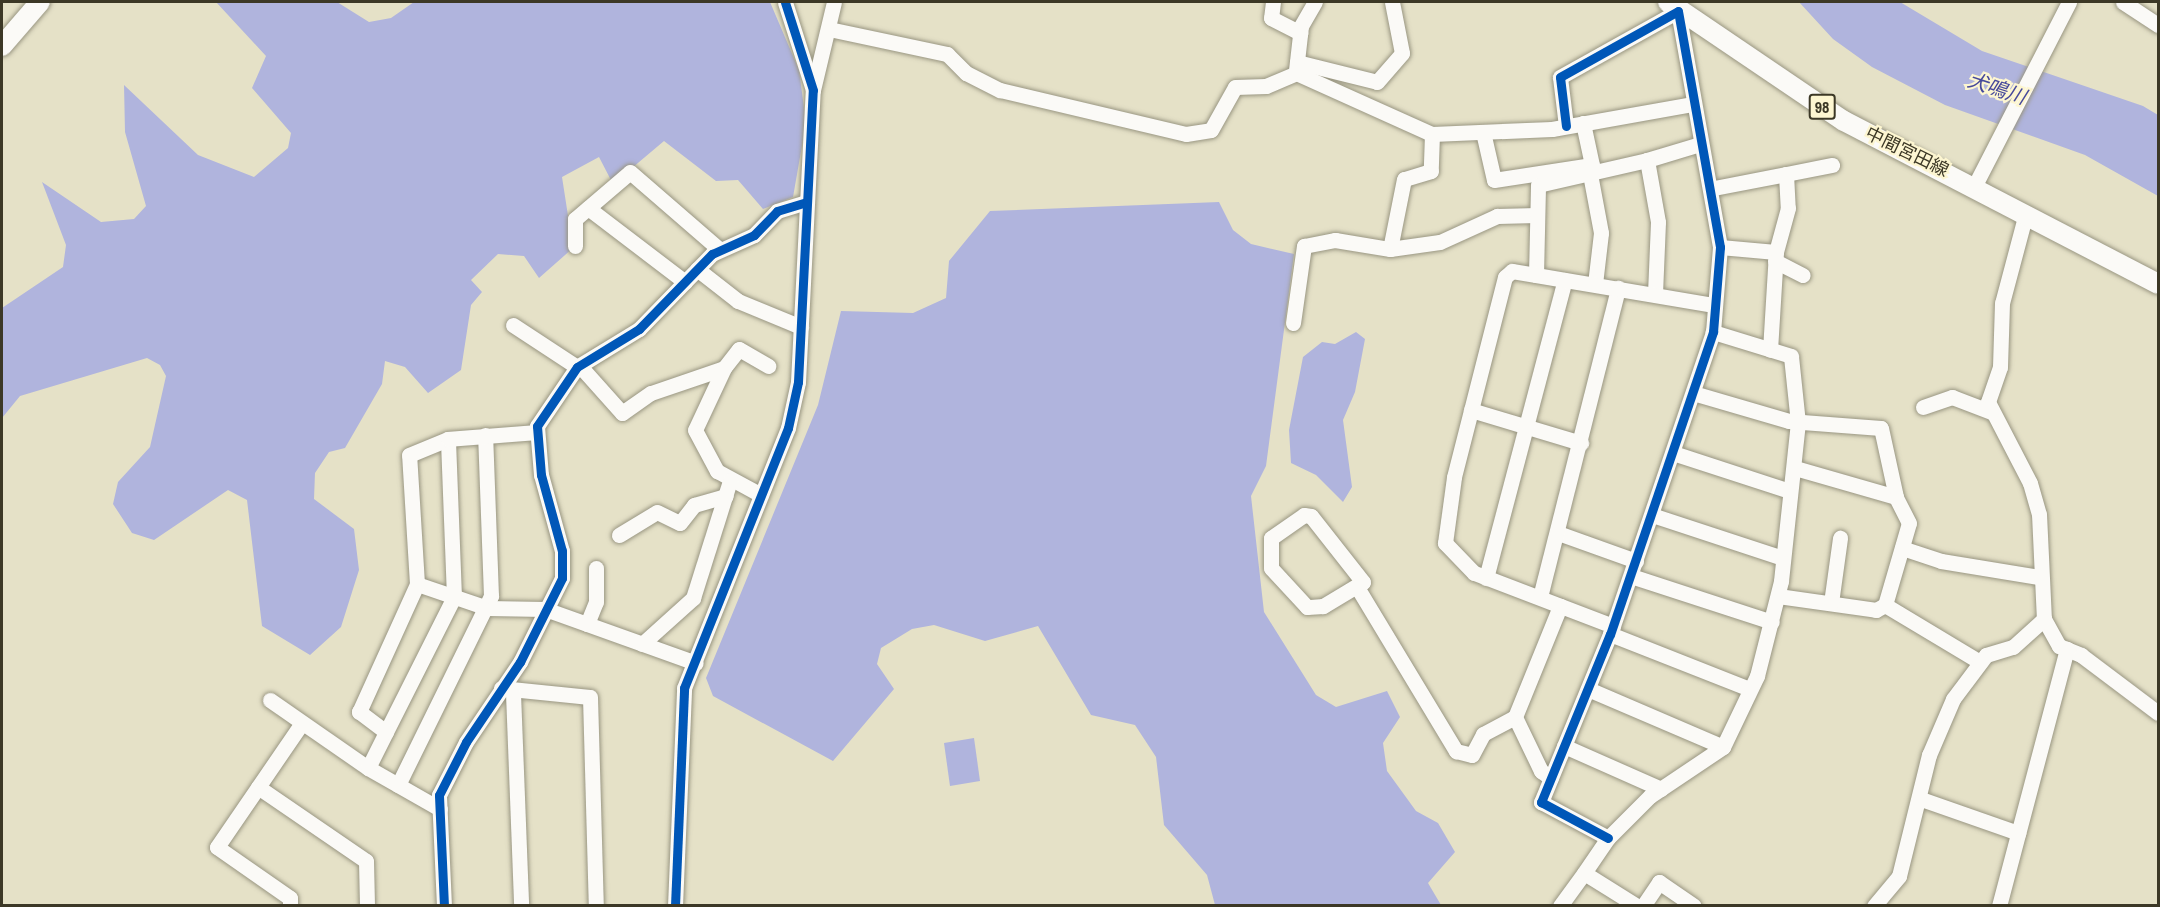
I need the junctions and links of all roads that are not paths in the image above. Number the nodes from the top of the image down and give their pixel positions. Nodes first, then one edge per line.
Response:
1 (40, 2) edge
2 (785, 2) edge
3 (834, 2) edge
4 (1273, 2) edge
5 (1315, 2) edge
6 (1392, 2) edge
7 (2069, 2) edge
8 (2123, 2) edge
9 (1673, 6) edge
10 (2158, 25) edge
11 (829, 29) junction
12 (1300, 33) junction
13 (2, 46) edge
14 (1296, 67) junction
15 (813, 90) junction
16 (1692, 104) junction
17 (1583, 123) junction
18 (1566, 126) junction
19 (1483, 132) junction
20 (1432, 134) junction
21 (1700, 144) junction
22 (1647, 160) junction
23 (1832, 165) dead end
24 (1590, 174) junction
25 (1786, 174) junction
26 (1979, 179) junction
27 (1714, 188) junction
28 (807, 202) junction
29 (588, 208) junction
30 (2026, 213) junction
31 (1537, 214) junction
32 (575, 246) dead end
33 (1720, 246) junction
34 (719, 249) junction
35 (1390, 249) junction
36 (1776, 257) junction
37 (697, 269) junction
38 (1536, 275) junction
39 (1803, 275) dead end
40 (1565, 280) junction
41 (685, 282) junction
42 (1595, 284) junction
43 (2158, 284) edge
44 (1618, 288) junction
45 (1655, 294) junction
46 (1714, 305) junction
47 (1293, 323) dead end
48 (513, 325) dead end
49 (801, 327) junction
50 (1713, 332) junction
51 (1770, 350) junction
52 (579, 366) junction
53 (768, 366) dead end
54 (724, 368) junction
55 (1692, 393) junction
56 (1923, 407) dead end
57 (1471, 410) junction
58 (1991, 412) junction
59 (1797, 421) junction
60 (1527, 427) junction
61 (536, 432) junction
62 (485, 435) junction
63 (448, 439) junction
64 (1581, 442) junction
65 (1673, 453) junction
66 (1795, 468) junction
67 (728, 488) junction
68 (1790, 491) junction
69 (761, 495) junction
70 (1896, 497) junction
71 (1652, 515) junction
72 (1558, 533) junction
73 (619, 535) dead end
74 (1840, 538) dead end
75 (1902, 548) junction
76 (1783, 558) junction
77 (596, 568) dead end
78 (1633, 568) junction
79 (2039, 577) junction
80 (1486, 578) junction
81 (417, 584) junction
82 (1357, 587) junction
83 (1778, 596) junction
84 (454, 597) junction
85 (1540, 597) junction
86 (1831, 603) junction
87 (1885, 605) junction
88 (1560, 606) junction
89 (487, 608) junction
90 (545, 609) junction
91 (2044, 619) junction
92 (1772, 622) junction
93 (587, 624) junction
94 (1611, 630) junction
95 (642, 644) junction
96 (2067, 649) junction
97 (1980, 662) junction
98 (696, 663) junction
99 (1746, 688) junction
100 (1588, 689) junction
101 (507, 690) junction
102 (270, 700) dead end
103 (2158, 713) edge
104 (1515, 717) junction
105 (302, 723) junction
106 (386, 732) junction
107 (1564, 746) junction
108 (1723, 747) junction
109 (368, 768) junction
110 (1551, 778) junction
111 (398, 785) junction
112 (258, 787) junction
113 (1661, 789) junction
114 (1921, 799) junction
115 (440, 808) junction
116 (2018, 833) junction
117 (1608, 838) junction
118 (1584, 873) junction
119 (290, 906) edge
120 (367, 906) edge
121 (444, 906) edge
122 (520, 906) edge
123 (596, 906) edge
124 (675, 906) edge
125 (1560, 906) edge
126 (1636, 906) edge
127 (1643, 906) edge
128 (1694, 906) edge
129 (1874, 906) edge
130 (1999, 906) edge

1 - 13 main road
2 - 15 street
3 - 11 street
4 - 12 street
5 - 12 street
6 - 14 street
7 - 26 street
8 - 10 street
9 - 16 street
9 - 18 street
9 - 26 main road, 中間宮田線 / 98
11 - 14 street
11 - 15 street
12 - 14 street
14 - 20 street
15 - 28 street
16 - 17 street
16 - 21 street
17 - 18 street
17 - 19 street
18 - 19 street
19 - 20 street
20 - 35 street
21 - 22 street
21 - 27 street
22 - 24 street
22 - 45 street
23 - 25 street
24 - 31 street
24 - 42 street
25 - 27 street
25 - 36 street
26 - 30 main road, 中間宮田線 / 98
27 - 33 street
28 - 34 street
28 - 49 street
29 - 32 street
29 - 34 street
29 - 41 street
30 - 43 main road, 中間宮田線 / 98
30 - 58 street
31 - 35 street
31 - 38 street
33 - 36 street
33 - 46 street
34 - 37 street
35 - 47 street
36 - 39 street
36 - 51 street
37 - 41 street
37 - 49 street
38 - 40 street
38 - 57 street
40 - 42 street
40 - 60 street
41 - 52 street
42 - 44 street
44 - 45 street
44 - 64 street
45 - 46 street
46 - 50 street
48 - 52 street
49 - 69 street
50 - 51 street
50 - 55 street
51 - 59 street
52 - 54 street
52 - 61 street
53 - 54 street
54 - 67 street
55 - 59 street
55 - 65 street
56 - 58 street
57 - 60 street
57 - 80 street
58 - 79 street
59 - 66 street
59 - 70 street
60 - 64 street
60 - 80 street
61 - 62 street
61 - 90 street
62 - 63 street
62 - 89 street
63 - 81 street
63 - 84 street
64 - 72 street
65 - 68 street
65 - 71 street
66 - 68 street
66 - 70 street
67 - 69 street
67 - 73 street
67 - 95 street
68 - 76 street
69 - 98 street
70 - 75 street
71 - 76 street
71 - 78 street
72 - 78 street
72 - 85 street
74 - 86 street
75 - 79 street
75 - 87 street
76 - 83 street
77 - 93 street
78 - 92 street
78 - 94 street
79 - 91 street
80 - 85 street
81 - 84 street
81 - 106 street
82 - 82 street
82 - 104 street
83 - 86 street
83 - 92 street
84 - 89 street
84 - 106 street
85 - 88 street
86 - 87 street
87 - 97 street
88 - 94 street
88 - 104 street
89 - 90 street
89 - 111 street
90 - 93 street
90 - 101 street
91 - 96 street
91 - 97 street
92 - 99 street
93 - 95 street
94 - 99 street
94 - 100 street
95 - 98 street
96 - 103 street
96 - 116 street
97 - 114 street
98 - 124 street
99 - 108 street
100 - 107 street
100 - 108 street
101 - 115 street
101 - 122 street
101 - 123 street
102 - 105 street
104 - 110 street
105 - 109 street
105 - 112 street
106 - 109 street
107 - 110 street
107 - 113 street
108 - 113 street
109 - 111 street
110 - 117 street
111 - 115 street
112 - 119 street
112 - 120 street
113 - 117 street
114 - 116 street
114 - 129 street
115 - 121 street
116 - 130 street
117 - 118 street
118 - 125 street
118 - 126 street
127 - 128 street

